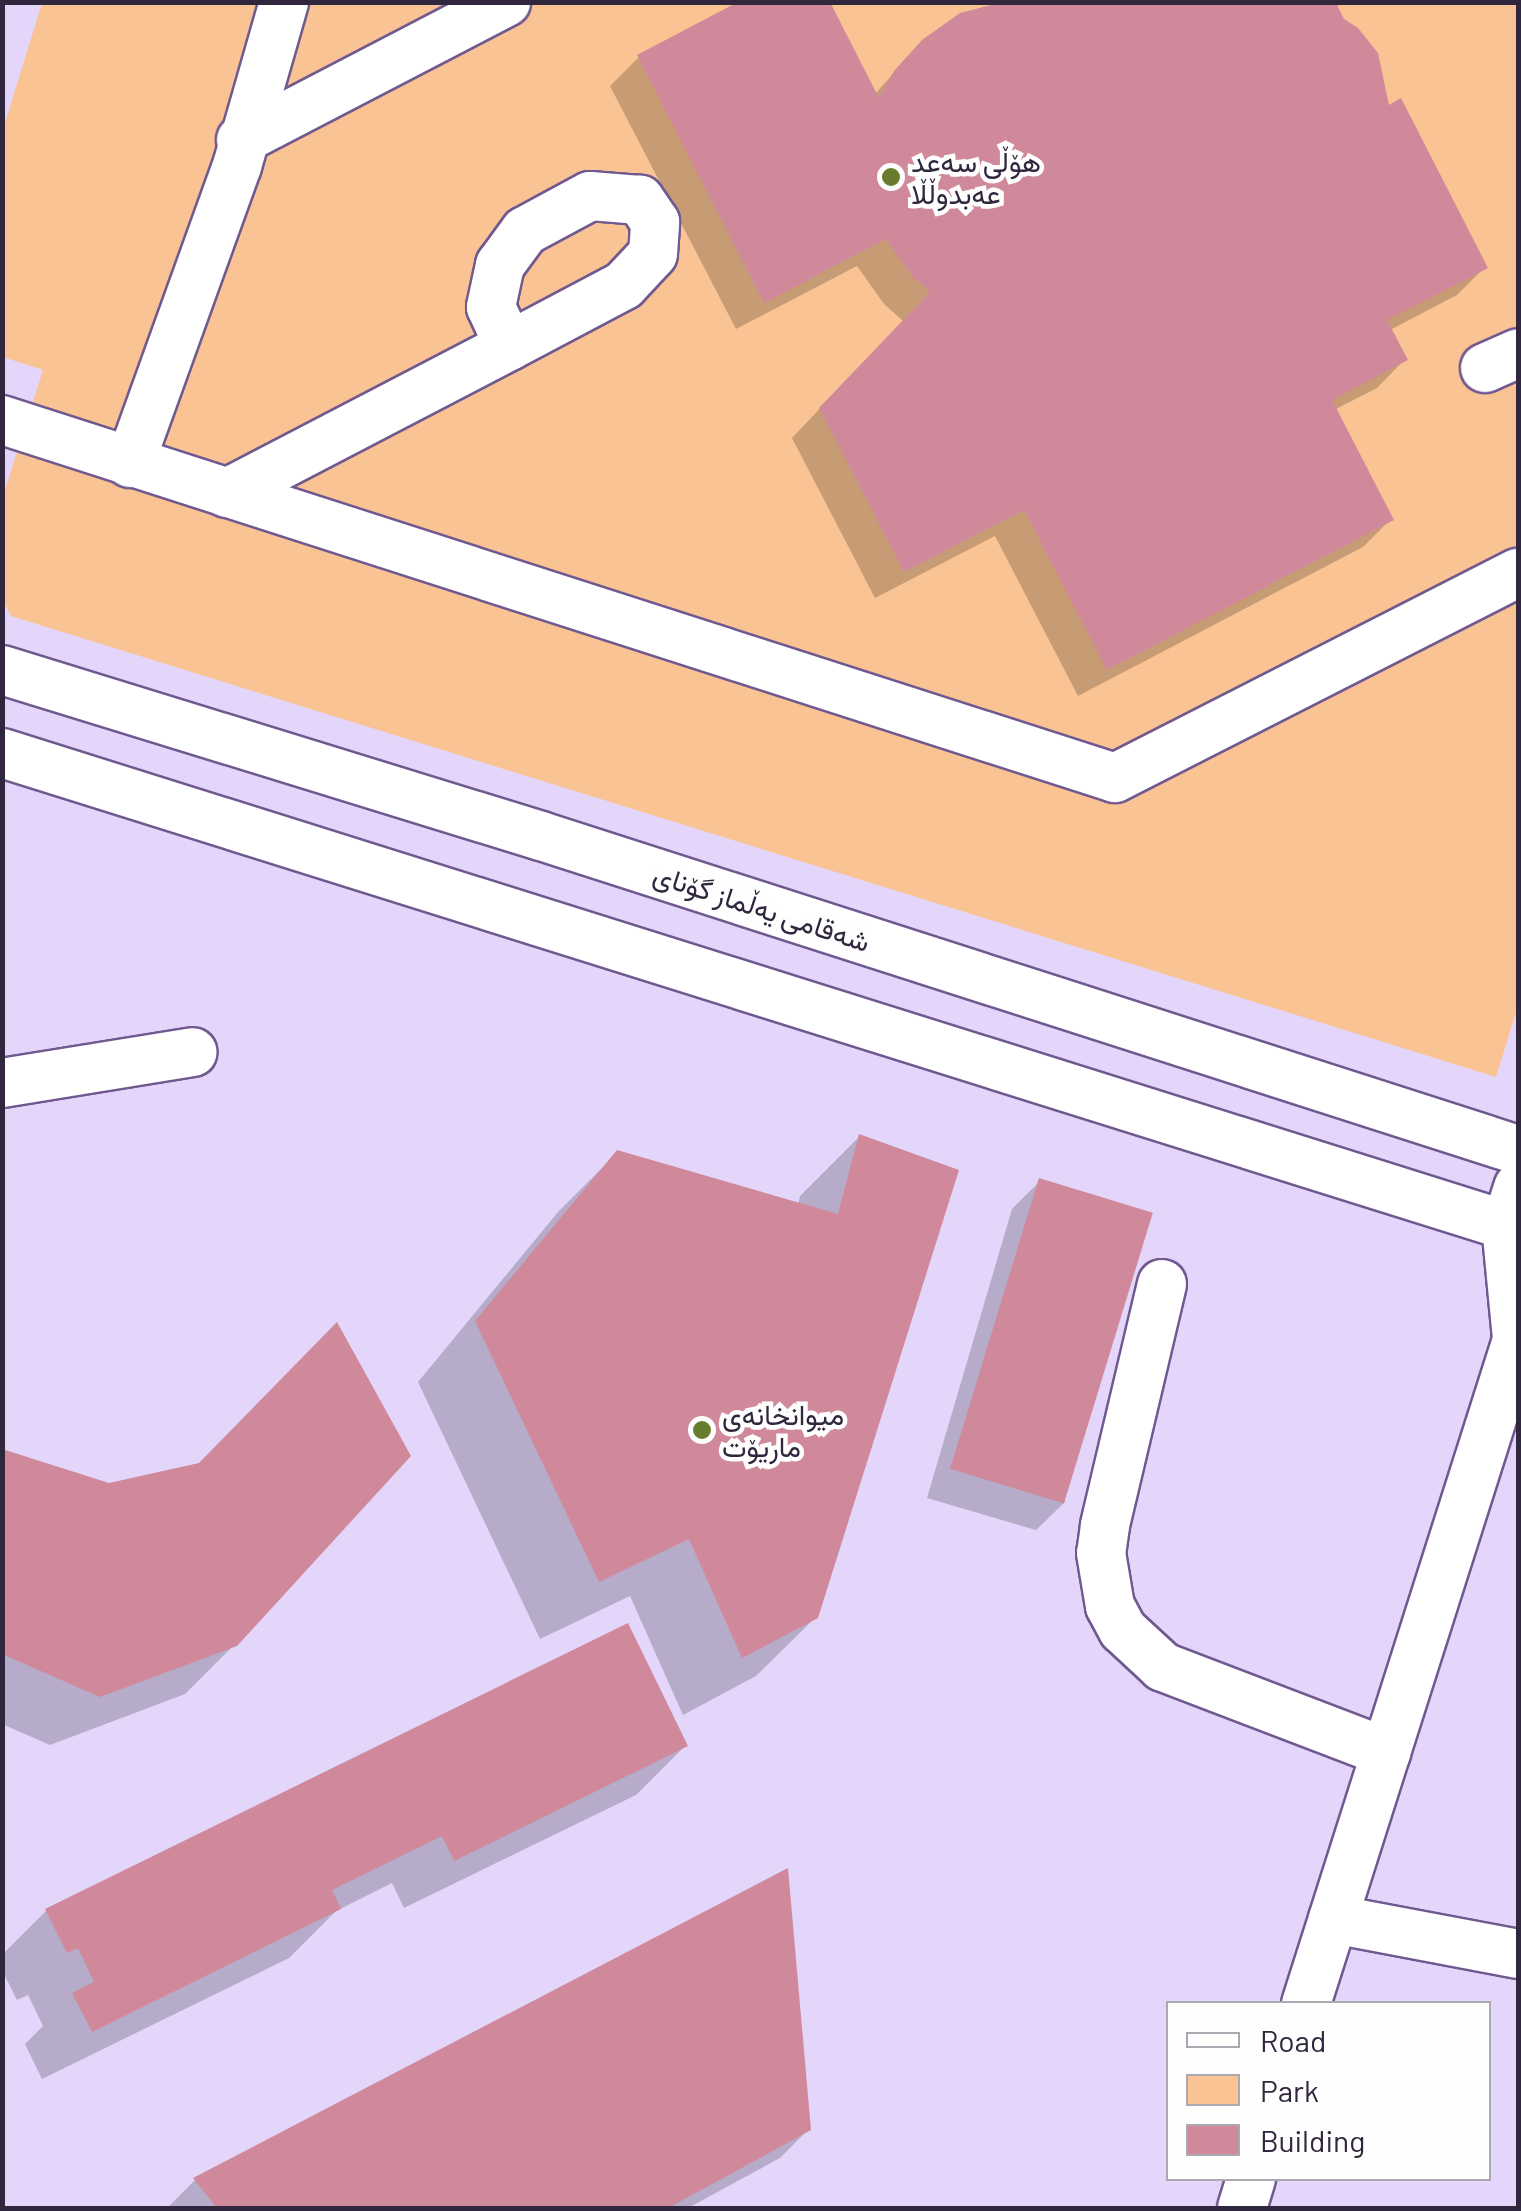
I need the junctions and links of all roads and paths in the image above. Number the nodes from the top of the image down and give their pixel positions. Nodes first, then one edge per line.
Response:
1 (284, 2) edge
2 (506, 2) edge
3 (241, 140) junction
4 (509, 346) dead end
5 (2, 420) edge
6 (130, 462) junction
7 (227, 494) junction
8 (1518, 573) edge
9 (2, 670) edge
10 (2, 753) edge
11 (193, 1052) dead end
12 (2, 1083) edge
13 (1518, 1150) edge
14 (1514, 1214) edge
15 (1162, 1284) dead end
16 (1518, 1338) edge
17 (1386, 1752) junction
18 (1333, 1919) junction
19 (1518, 1954) edge
20 (1307, 2001) edge
21 (1250, 2181) edge
22 (1242, 2208) edge

1 - 3 street
2 - 3 street
3 - 6 street
4 - 7 street
5 - 6 street
6 - 7 street
7 - 8 street
9 - 13 street, شەقامی یەڵماز گۆنای
10 - 14 street
11 - 12 street
14 - 16 street
15 - 17 street
16 - 17 street
17 - 18 street
18 - 19 street
18 - 20 street
21 - 22 street

